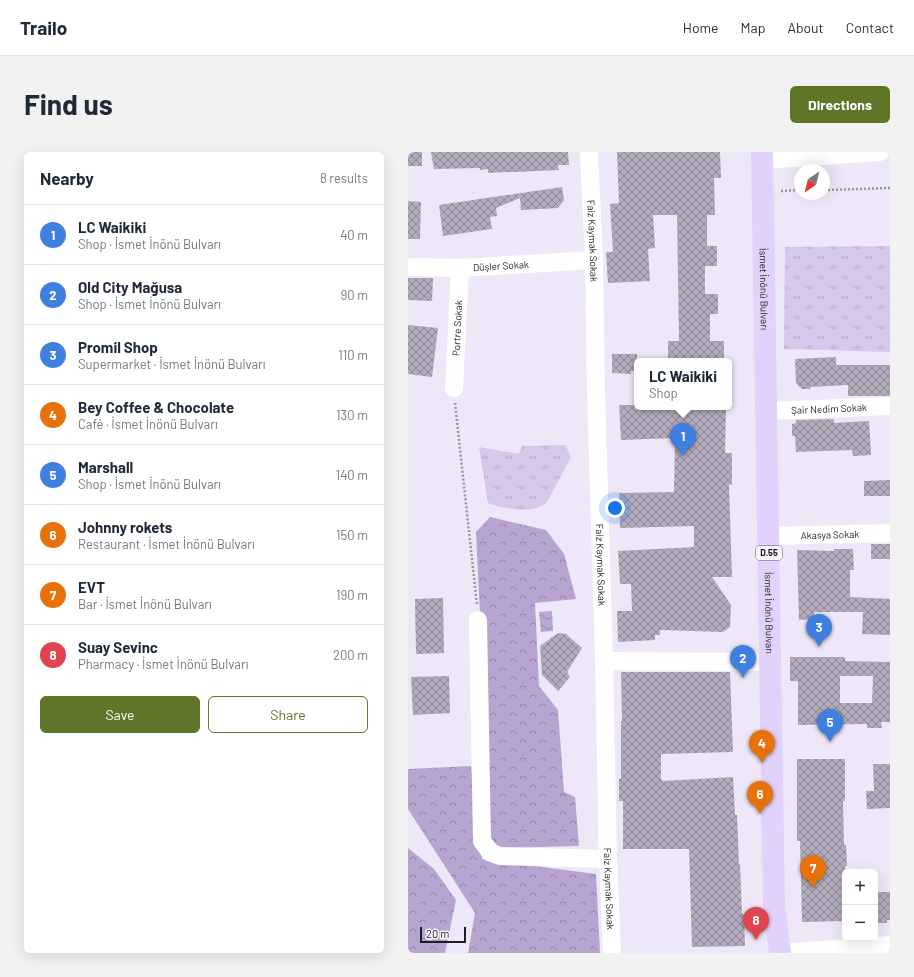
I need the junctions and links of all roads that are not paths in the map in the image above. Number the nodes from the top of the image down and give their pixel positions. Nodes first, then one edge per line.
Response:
1 (589, 152) edge
2 (880, 152) edge
3 (762, 156) edge
4 (594, 260) junction
5 (408, 267) edge
6 (460, 268) junction
7 (454, 388) road end
8 (890, 406) edge
9 (767, 411) junction
10 (890, 533) edge
11 (769, 536) junction
12 (478, 620) road end
13 (604, 661) junction
14 (770, 662) junction
15 (608, 859) junction
16 (890, 945) edge
17 (612, 953) edge
18 (780, 953) edge

1 - 4 street, Faiz Kaymak Sokak
2 - 3 street
3 - 9 main road, İsmet İnönü Bulvarı / D.55
4 - 6 street, Düşler Sokak
4 - 13 street, Faiz Kaymak Sokak
5 - 6 street, Düşler Sokak
6 - 7 street, Portre Sokak
8 - 9 street, Şair Nedim Sokak
9 - 11 main road, İsmet İnönü Bulvarı / D.55
10 - 11 street, Akasya Sokak
11 - 14 main road, İsmet İnönü Bulvarı / D.55
12 - 15 street
13 - 14 street
13 - 15 street, Faiz Kaymak Sokak
14 - 18 main road, İsmet İnönü Bulvarı / D.55
15 - 17 street, Faiz Kaymak Sokak
16 - 18 street

